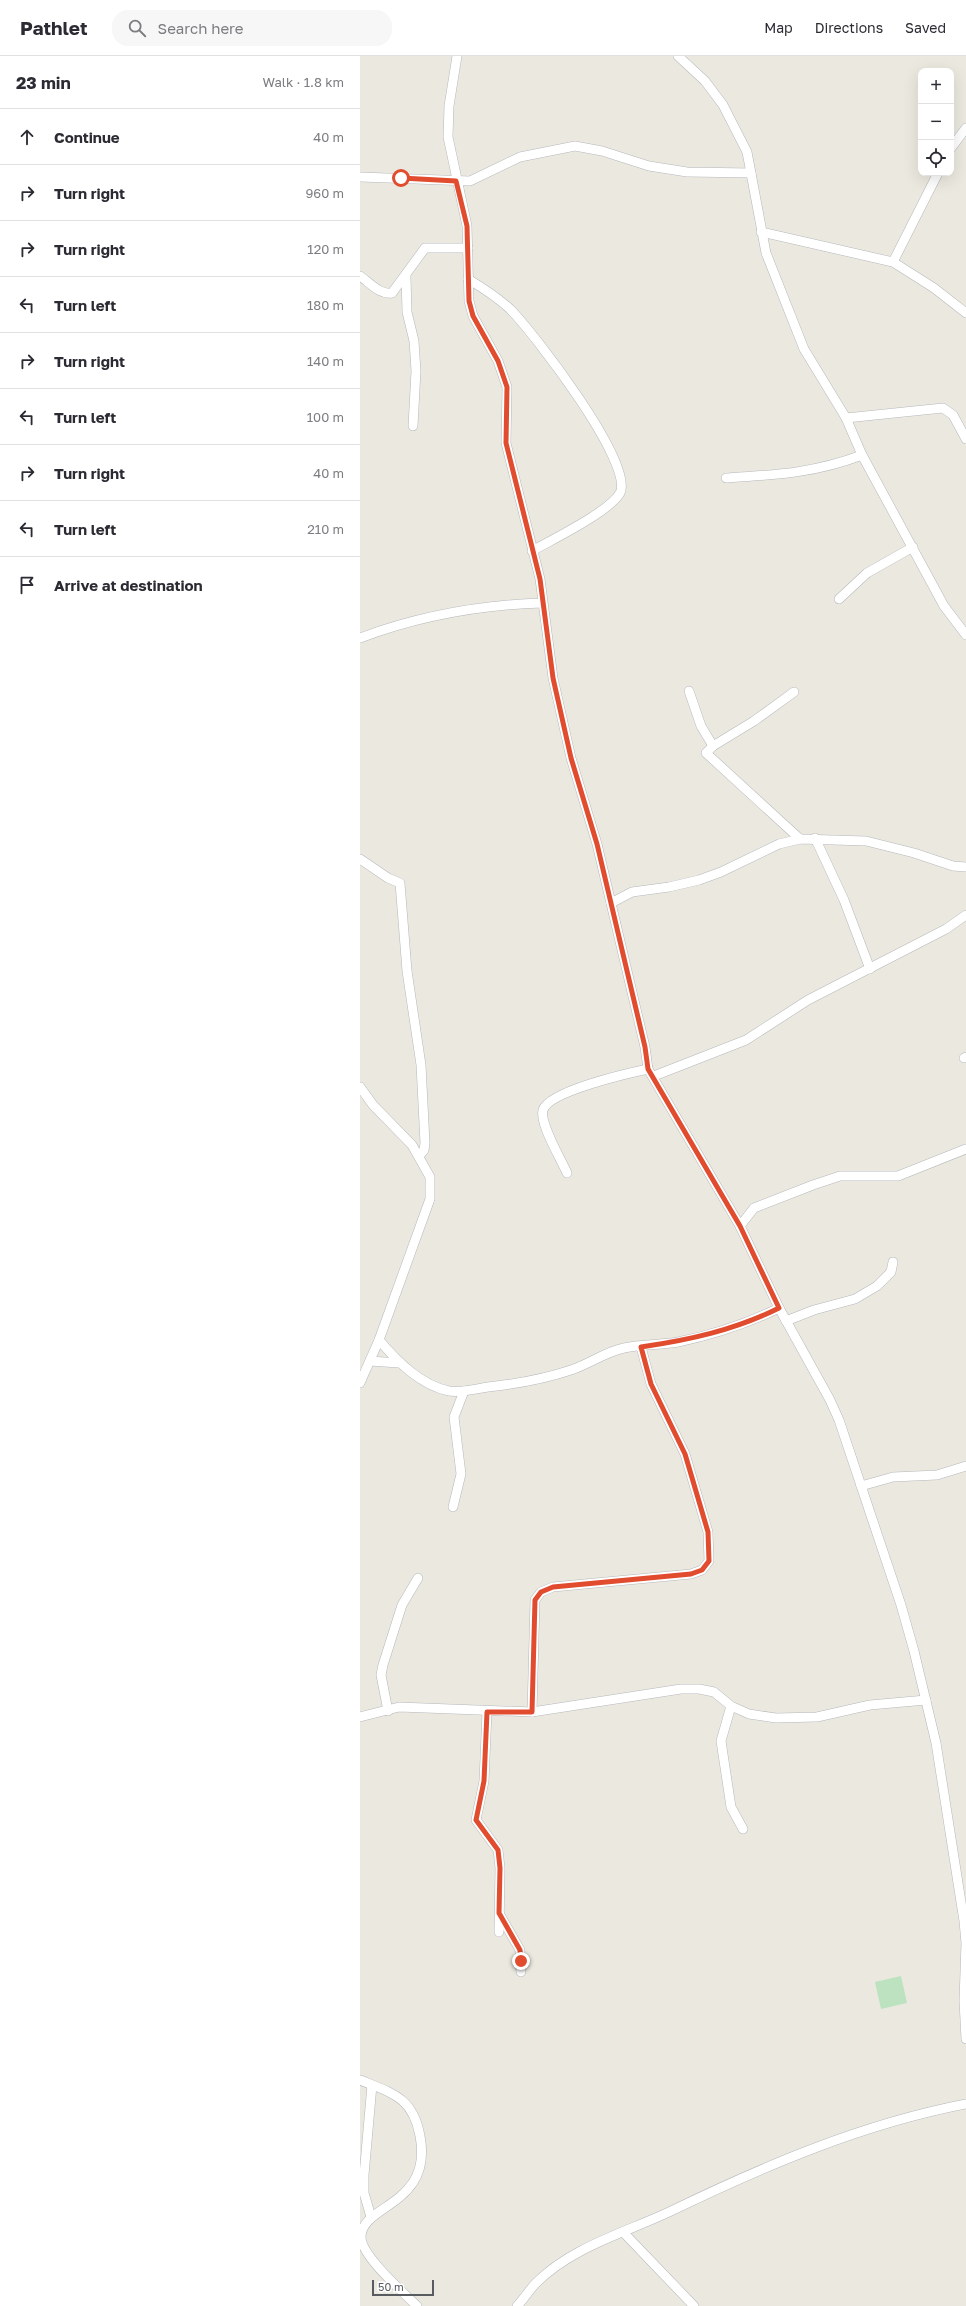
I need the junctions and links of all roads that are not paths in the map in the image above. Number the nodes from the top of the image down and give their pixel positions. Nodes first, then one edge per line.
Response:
1 (457, 56) edge
2 (678, 56) edge
3 (966, 128) edge
4 (954, 144) edge
5 (751, 173) junction
6 (936, 176) edge
7 (360, 177) edge
8 (456, 181) junction
9 (761, 232) junction
10 (468, 248) junction
11 (893, 262) junction
12 (360, 276) edge
13 (406, 277) junction
14 (468, 279) junction
15 (966, 313) edge
16 (846, 418) junction
17 (412, 426) dead end
18 (966, 439) edge
19 (862, 456) junction
20 (726, 478) dead end
21 (913, 547) junction
22 (532, 551) junction
23 (839, 599) dead end
24 (542, 603) junction
25 (966, 635) edge
26 (360, 638) edge
27 (689, 691) dead end
28 (794, 692) dead end
29 (713, 746) junction
30 (816, 838) junction
31 (800, 839) junction
32 (360, 859) edge
33 (966, 867) edge
34 (611, 903) junction
35 (966, 915) edge
36 (870, 969) junction
37 (651, 1072) junction
38 (360, 1087) edge
39 (966, 1149) edge
40 (419, 1156) junction
41 (567, 1173) dead end
42 (740, 1226) junction
43 (893, 1262) dead end
44 (779, 1308) junction
45 (786, 1321) junction
46 (379, 1340) junction
47 (641, 1347) junction
48 (370, 1361) junction
49 (399, 1363) junction
50 (360, 1383) edge
51 (464, 1391) junction
52 (966, 1466) edge
53 (862, 1486) junction
54 (453, 1507) dead end
55 (418, 1578) dead end
56 (926, 1700) junction
57 (730, 1706) junction
58 (388, 1710) junction
59 (487, 1712) junction
60 (532, 1712) junction
61 (360, 1718) edge
62 (743, 1829) dead end
63 (499, 1913) junction
64 (499, 1932) dead end
65 (521, 1972) dead end
66 (966, 2039) edge
67 (360, 2080) edge
68 (372, 2085) junction
69 (966, 2104) edge
70 (371, 2217) junction
71 (623, 2232) junction
72 (417, 2306) edge
73 (518, 2306) edge
74 (694, 2306) edge

1 - 8 street
2 - 5 street
3 - 4 street
5 - 8 street
5 - 9 street
6 - 11 street
7 - 8 street
8 - 10 street
9 - 11 street
9 - 16 street
10 - 13 street
10 - 14 street
11 - 15 street
12 - 13 street
13 - 17 street
14 - 22 street
14 - 22 street
16 - 18 street
16 - 19 street
19 - 20 street
19 - 21 street
21 - 23 street
21 - 25 street
22 - 24 street
24 - 26 street
24 - 34 street
27 - 29 street
28 - 29 street
29 - 31 street
30 - 31 street
30 - 33 street
30 - 36 street
31 - 34 street
32 - 40 street
34 - 37 street
35 - 36 street
36 - 37 street
37 - 41 street
37 - 42 street
38 - 40 street
39 - 42 street
40 - 46 street
42 - 44 street
43 - 45 street
44 - 45 street
44 - 47 street
45 - 53 street
46 - 48 street
46 - 49 street
47 - 51 street
47 - 60 street
48 - 49 street
48 - 50 street
49 - 51 street
51 - 54 street
52 - 53 street
53 - 56 street
55 - 58 street
56 - 57 street
56 - 66 street
57 - 60 street
57 - 62 street
58 - 59 street
58 - 61 street
59 - 60 street
59 - 63 street
63 - 64 street
63 - 65 street
67 - 68 street
68 - 70 street
68 - 70 street
69 - 71 street
70 - 72 street
71 - 73 street
71 - 74 street

